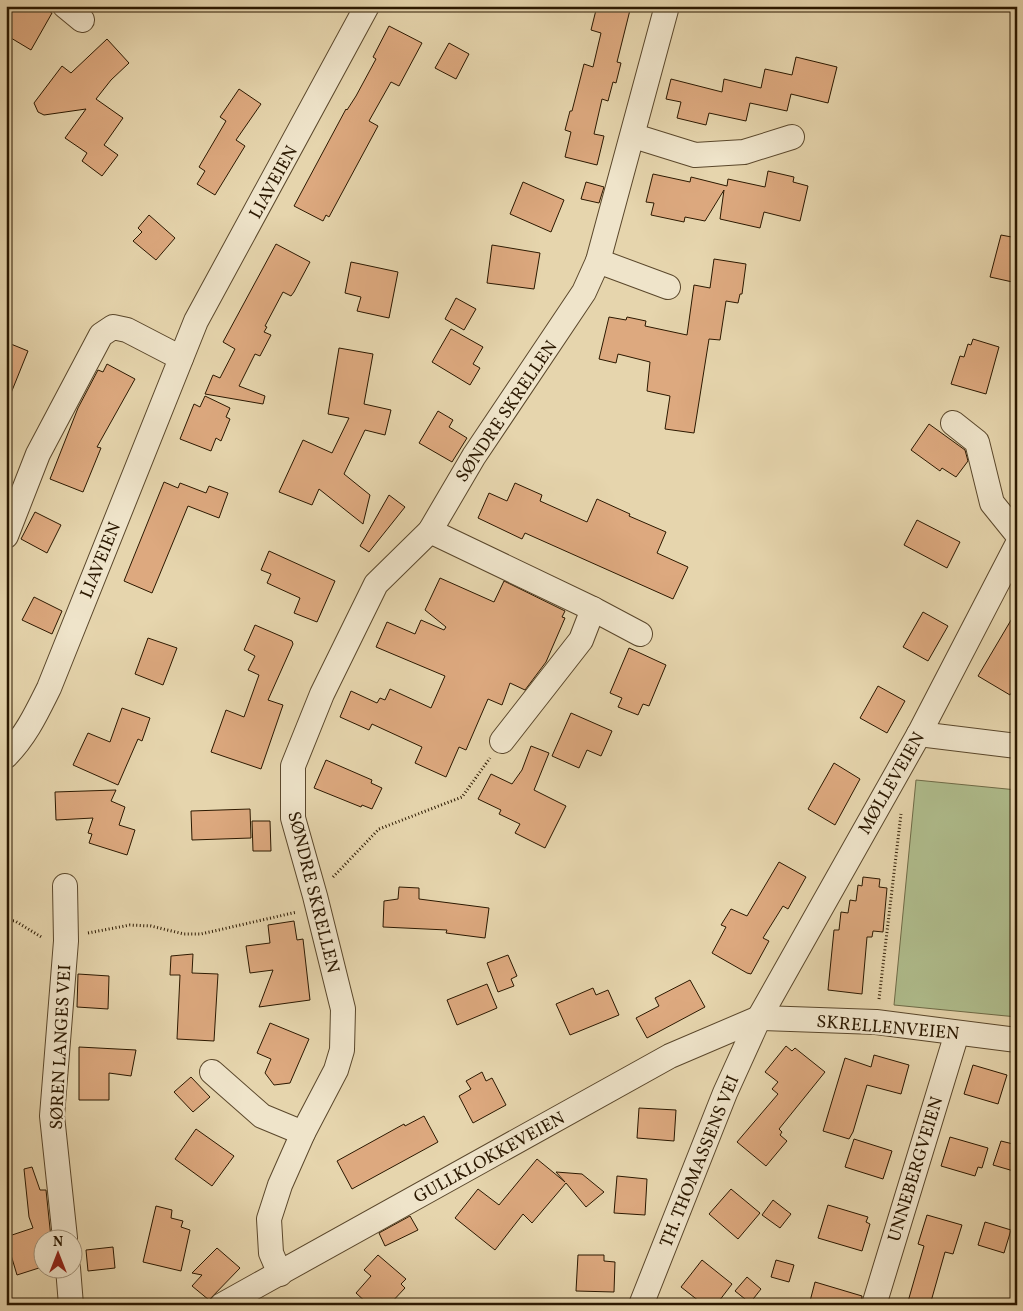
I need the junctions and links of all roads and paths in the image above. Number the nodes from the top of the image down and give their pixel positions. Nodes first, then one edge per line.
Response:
1 (367, 6) edge
2 (667, 6) edge
3 (634, 136) junction
4 (792, 137) dead end
5 (598, 261) junction
6 (668, 287) dead end
7 (181, 358) junction
8 (953, 423) dead end
9 (430, 531) junction
10 (1017, 534) edge
11 (6, 536) edge
12 (1017, 545) edge
13 (594, 609) junction
14 (640, 634) dead end
15 (919, 734) junction
16 (502, 741) joint
17 (1017, 746) edge
18 (6, 756) edge
19 (902, 808) dead end
20 (65, 886) dead end
21 (316, 896) junction
22 (93, 932) dead end
23 (759, 1018) junction
24 (876, 1022) junction
25 (957, 1033) junction
26 (1017, 1040) edge
27 (212, 1072) dead end
28 (303, 1133) junction
29 (64, 1228) edge
30 (280, 1274) junction
31 (69, 1278) edge
32 (72, 1305) edge
33 (222, 1305) edge
34 (641, 1305) edge
35 (874, 1305) edge

1 - 7 street, LIAVEIEN
2 - 3 street, SØNDRE SKRELLEN
3 - 4 street
3 - 5 street, SØNDRE SKRELLEN
5 - 6 street
5 - 9 street, SØNDRE SKRELLEN
7 - 11 street
7 - 18 street, LIAVEIEN
8 - 10 street
9 - 13 street
9 - 21 street, SØNDRE SKRELLEN
12 - 15 street, MØLLEVEIEN
13 - 14 street
13 - 16 street
15 - 17 street
15 - 23 street, MØLLEVEIEN
16 - 21 path
19 - 24 path
20 - 29 street, SØREN LANGES VEI
21 - 22 path
21 - 28 street, SØNDRE SKRELLEN
23 - 24 street, SKRELLENVEIEN
23 - 30 street, GULLKLOKKEVEIEN
23 - 34 street, TH. THOMASSENS VEI
24 - 25 street, SKRELLENVEIEN
25 - 26 street, SKRELLENVEIEN
25 - 35 street, UNNEBERGVEIEN
27 - 28 street
28 - 30 street, SØNDRE SKRELLEN
30 - 33 street, GULLKLOKKEVEIEN
31 - 32 street

